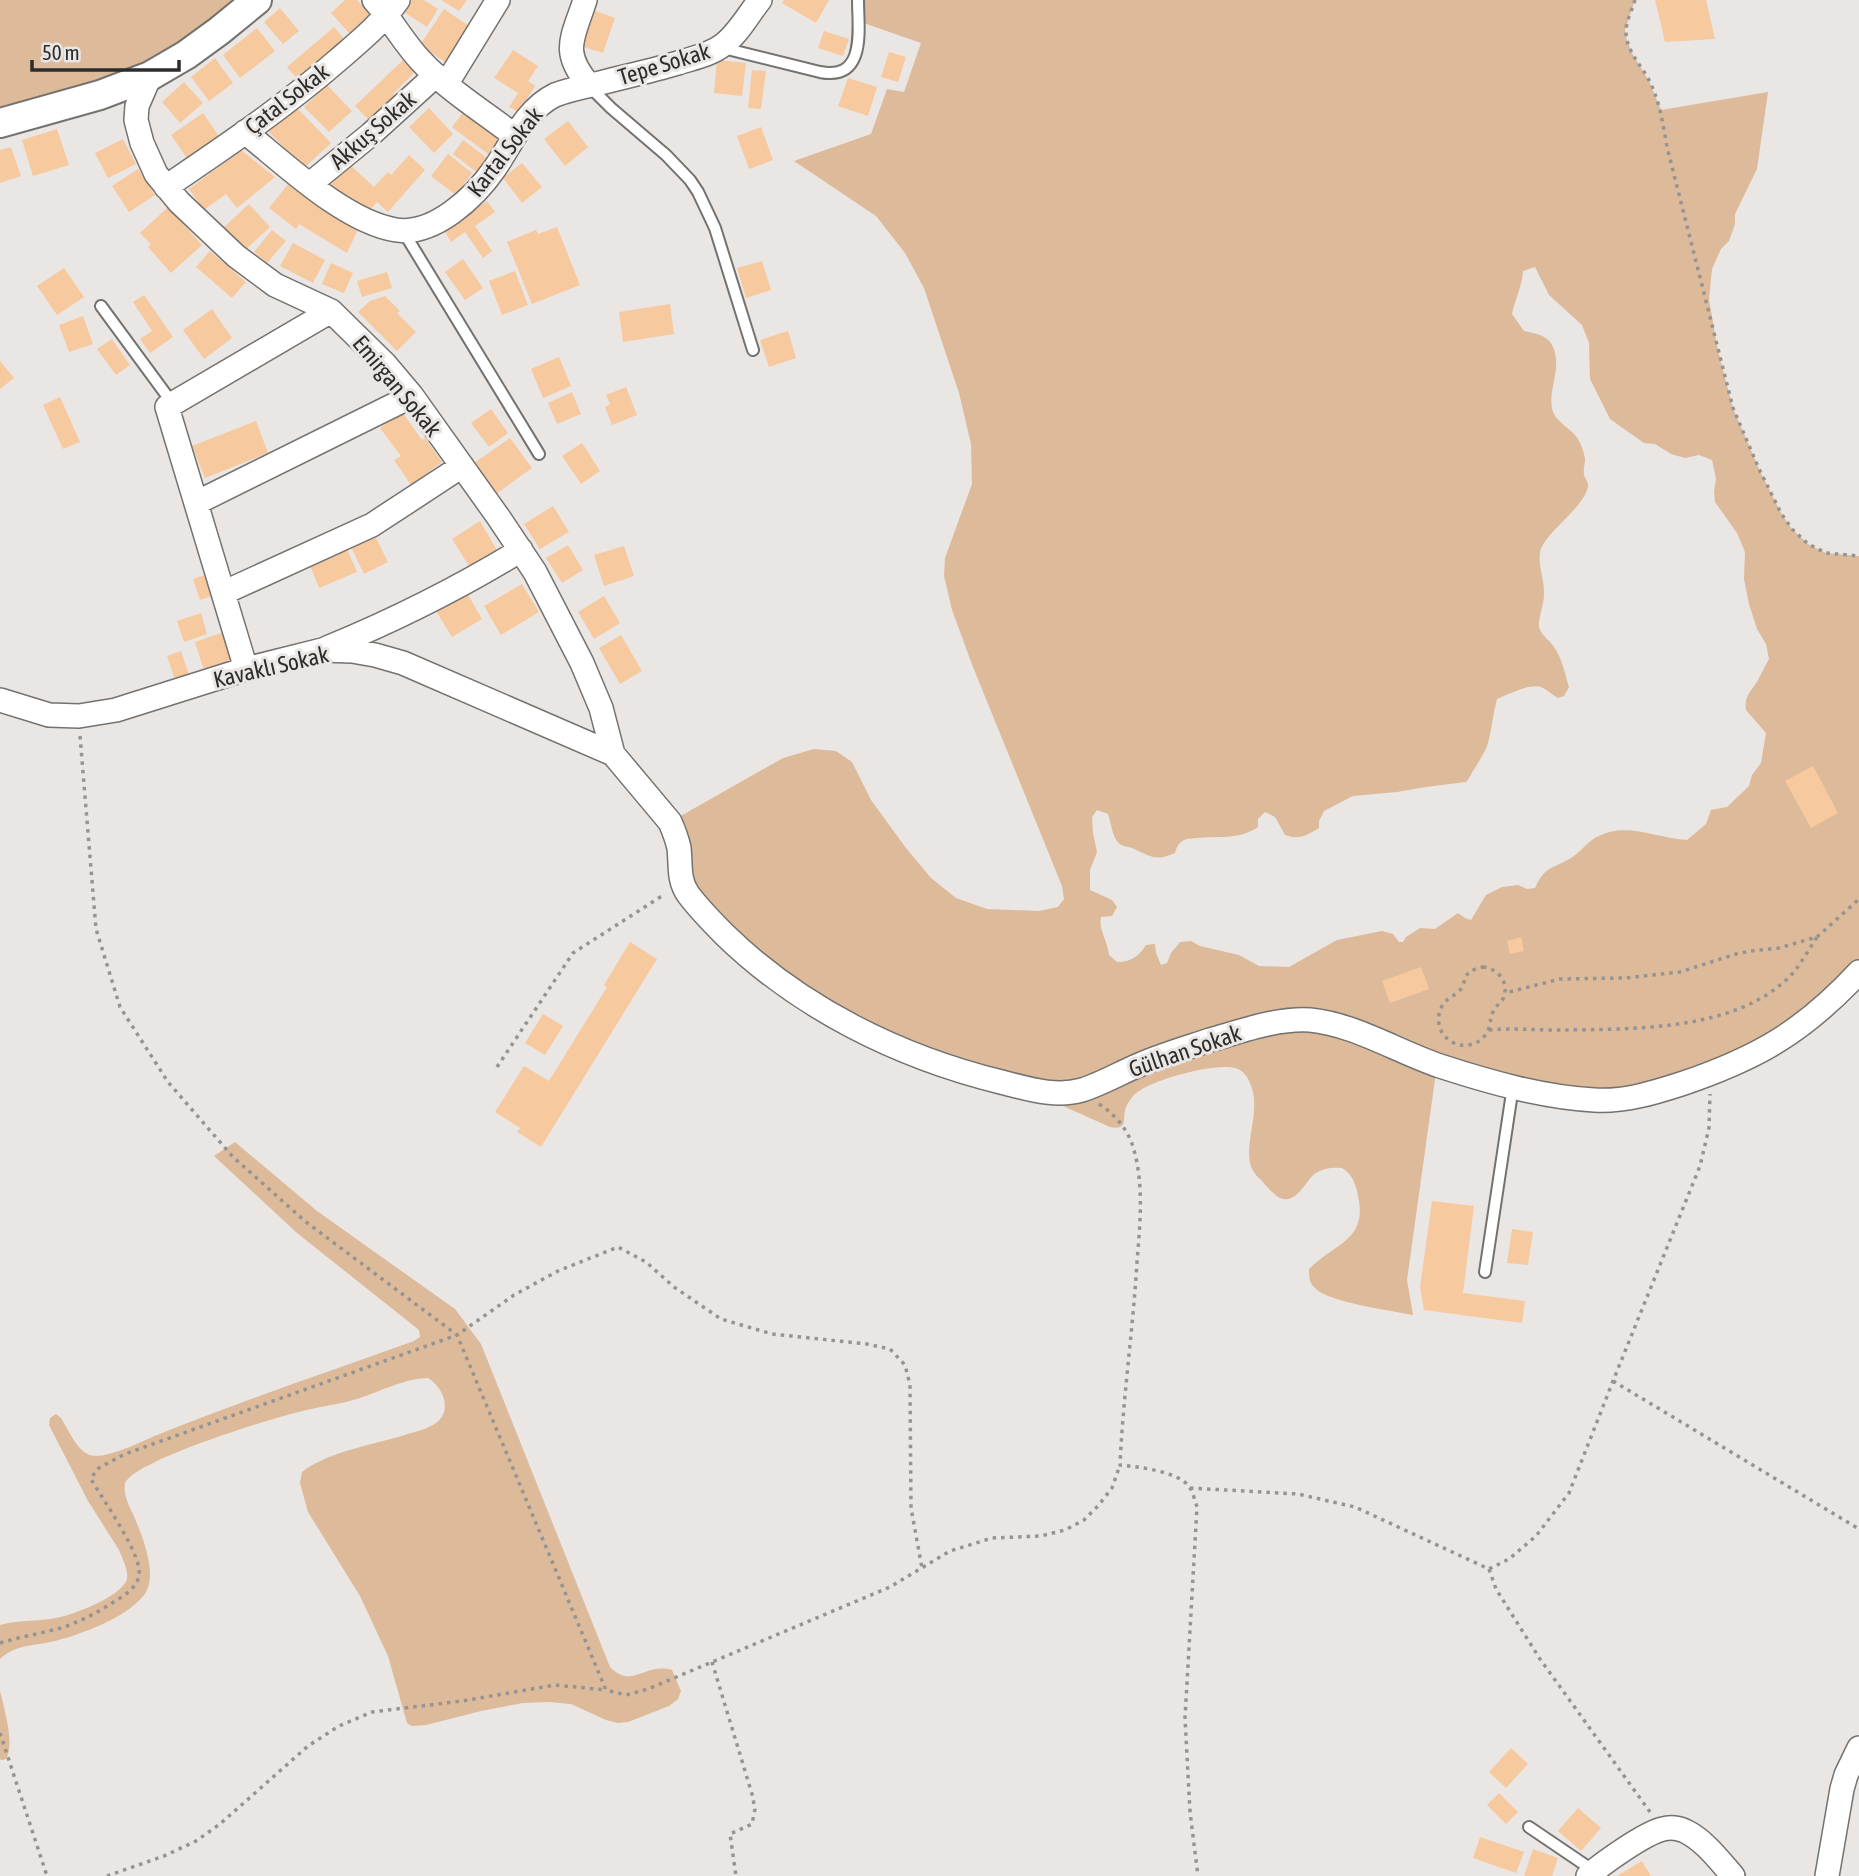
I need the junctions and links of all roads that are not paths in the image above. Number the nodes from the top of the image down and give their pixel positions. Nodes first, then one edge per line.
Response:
1 (257, 0) edge
2 (498, 0) edge
3 (586, 0) edge
4 (760, 0) edge
5 (858, 0) edge
6 (386, 5) edge
7 (720, 47) junction
8 (150, 76) junction
9 (441, 79) junction
10 (589, 85) junction
11 (0, 123) edge
12 (245, 132) junction
13 (515, 136) junction
14 (310, 184) junction
15 (166, 187) junction
16 (403, 230) junction
17 (101, 306) dead end
18 (331, 311) junction
19 (753, 351) dead end
20 (412, 396) junction
21 (173, 404) junction
22 (539, 454) dead end
23 (461, 466) junction
24 (196, 503) junction
25 (521, 550) junction
26 (223, 593) junction
27 (321, 650) junction
28 (246, 669) junction
29 (0, 699) edge
30 (613, 754) junction
31 (1859, 972) edge
32 (1513, 1086) junction
33 (1485, 1272) dead end
34 (1859, 1748) edge
35 (1530, 1827) dead end
36 (1597, 1873) edge
37 (1733, 1876) edge
38 (1827, 1876) edge

1 - 8 street
2 - 9 street, Akkuş Sokak
3 - 10 street
4 - 7 street, Tepe Sokak
5 - 7 lane
6 - 9 street
6 - 12 street, Çatal Sokak
7 - 10 street, Tepe Sokak
8 - 11 street
8 - 15 street, Emirgan Sokak
9 - 13 street
9 - 14 street, Akkuş Sokak
10 - 13 street, Kartal Sokak
10 - 19 lane
12 - 14 street, Kartal Sokak
12 - 15 street, Çatal Sokak
13 - 16 street, Kartal Sokak
14 - 16 street, Kartal Sokak
15 - 18 street, Emirgan Sokak
16 - 22 lane
17 - 21 lane
18 - 20 street, Emirgan Sokak
18 - 21 street
20 - 23 street, Emirgan Sokak
20 - 24 street
21 - 24 street
23 - 25 street, Emirgan Sokak
23 - 26 street
24 - 26 street
25 - 27 street
25 - 30 street, Emirgan Sokak
26 - 28 street
27 - 28 street, Kavaklı Sokak
27 - 30 street, Kavaklı Sokak
28 - 29 street, Kavaklı Sokak
30 - 32 street, Gülhan Sokak
31 - 32 street, Gülhan Sokak
32 - 33 lane
34 - 38 street
35 - 36 lane
36 - 37 street

